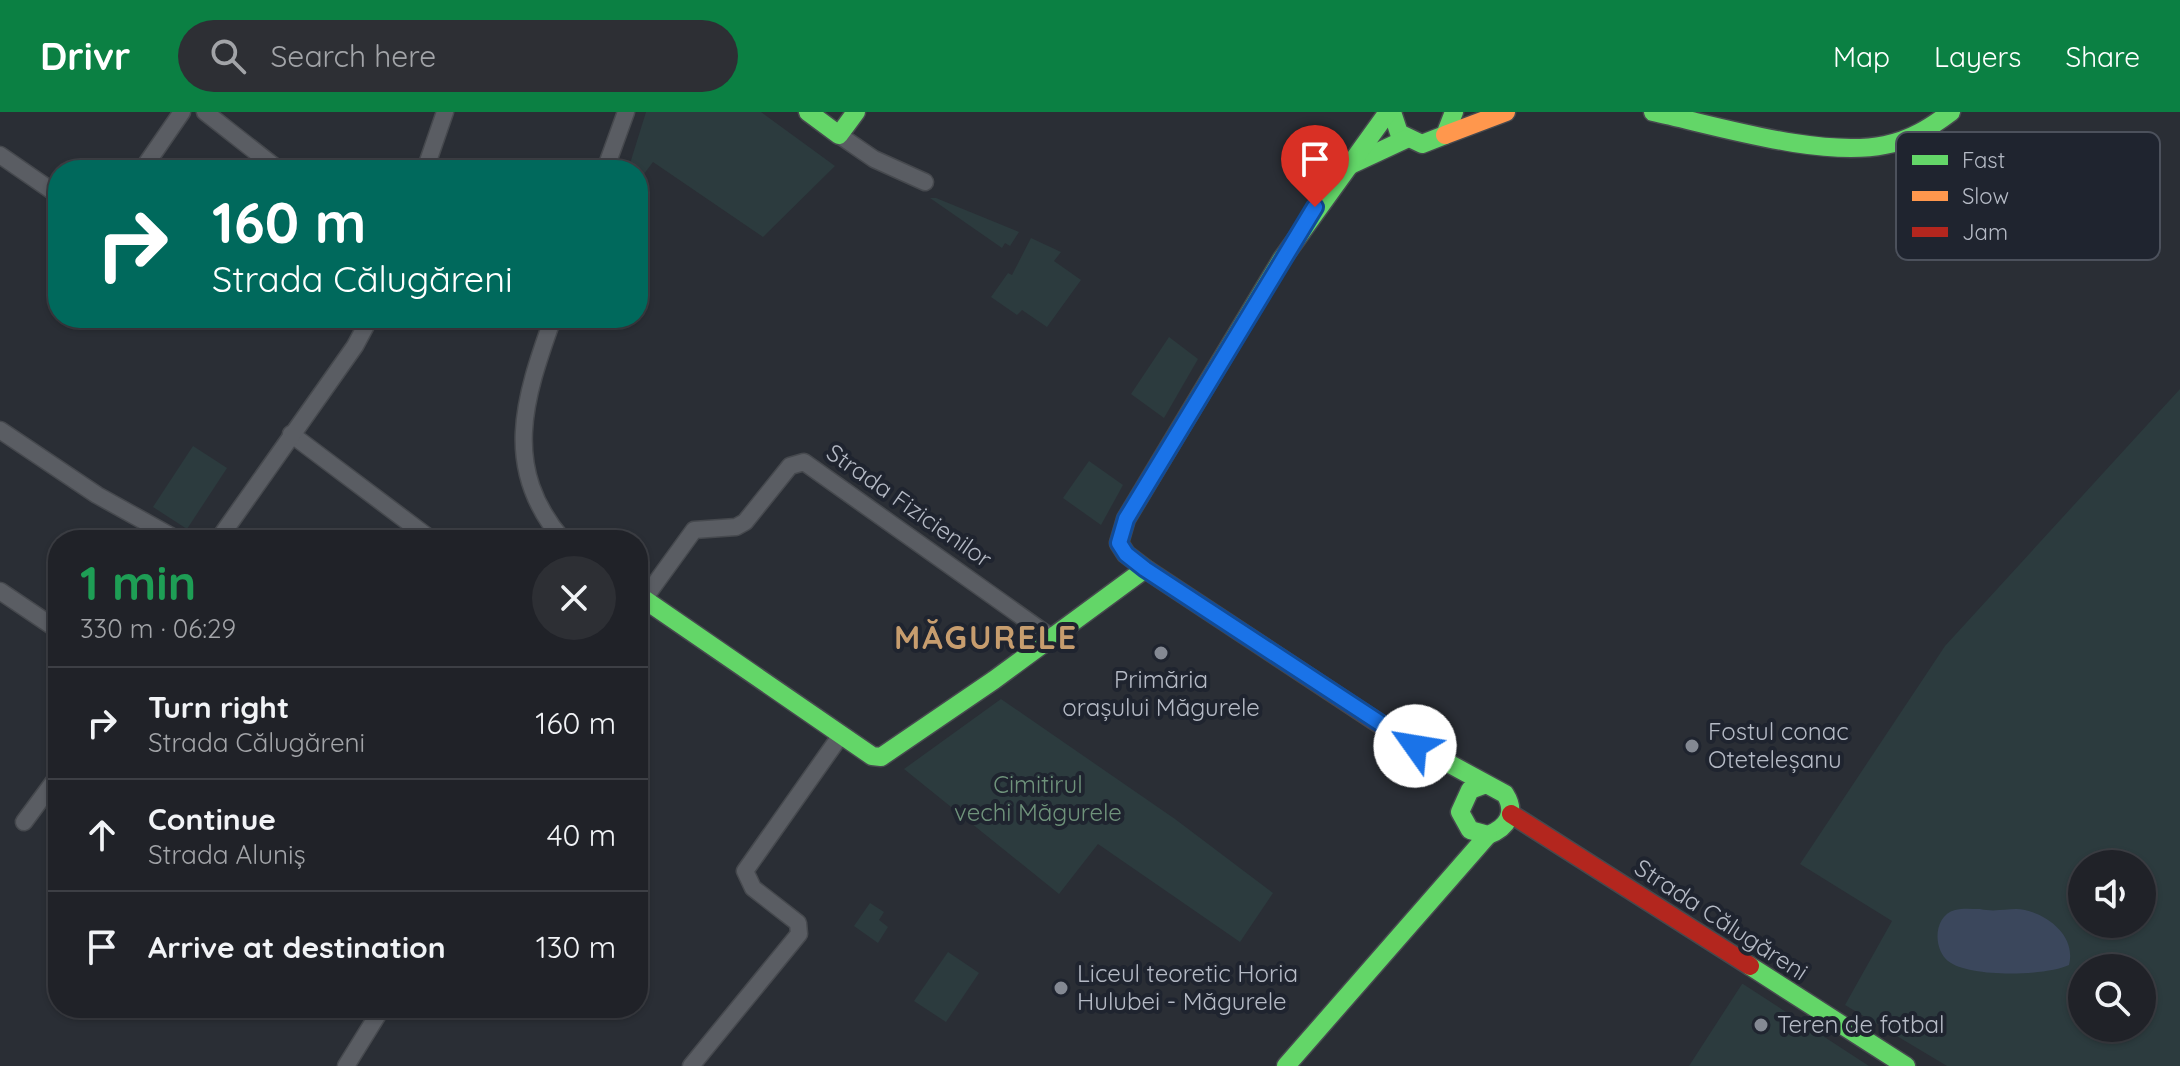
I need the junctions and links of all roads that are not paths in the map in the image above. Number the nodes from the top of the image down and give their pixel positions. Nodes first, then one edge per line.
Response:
1 (182, 112) edge
2 (205, 112) edge
3 (445, 112) edge
4 (626, 112) edge
5 (808, 112) edge
6 (856, 112) edge
7 (1390, 112) edge
8 (1454, 112) edge
9 (1500, 112) edge
10 (1653, 112) edge
11 (1948, 115) edge
12 (1921, 132) edge
13 (839, 135) junction
14 (1445, 135) junction
15 (1406, 139) junction
16 (1896, 142) edge
17 (0, 155) edge
18 (149, 160) edge
19 (266, 160) edge
20 (428, 160) edge
21 (609, 160) edge
22 (1343, 168) junction
23 (925, 182) dead end
24 (48, 188) edge
25 (363, 328) edge
26 (546, 328) edge
27 (0, 430) edge
28 (291, 434) junction
29 (160, 530) edge
30 (225, 530) edge
31 (419, 530) edge
32 (556, 530) edge
33 (1145, 569) junction
34 (648, 588) edge
35 (0, 591) edge
36 (648, 602) edge
37 (48, 623) edge
38 (1052, 638) junction
39 (841, 735) junction
40 (1429, 756) junction
41 (1486, 784) junction
42 (48, 790) edge
43 (1461, 804) junction
44 (1511, 814) junction
45 (24, 822) dead end
46 (1466, 826) junction
47 (1488, 835) junction
48 (1458, 868) junction
49 (376, 1018) edge
50 (346, 1066) edge
51 (691, 1066) edge
52 (1286, 1066) edge
53 (1906, 1066) edge

1 - 18 street
2 - 19 street
3 - 20 street
4 - 21 street
5 - 13 main road
6 - 13 main road
7 - 15 main road
7 - 22 main road
8 - 14 main road
9 - 14 main road
10 - 16 main road
11 - 12 main road
13 - 23 street
14 - 15 main road
15 - 22 main road
17 - 24 street
22 - 33 main road
25 - 28 street
26 - 32 street
27 - 29 street
28 - 30 street
28 - 31 street
33 - 38 main road, Strada Fizicienilor
33 - 40 main road
34 - 38 street, Strada Fizicienilor
35 - 37 street
36 - 39 main road, Strada Fizicienilor
38 - 39 main road, Strada Fizicienilor
39 - 51 street
40 - 41 main road
40 - 43 main road
41 - 43 main road
41 - 44 main road
42 - 45 street
43 - 46 main road
44 - 47 main road
44 - 53 main road, Strada Călugăreni
46 - 47 main road
46 - 48 main road
47 - 48 main road
48 - 52 main road
49 - 50 street

